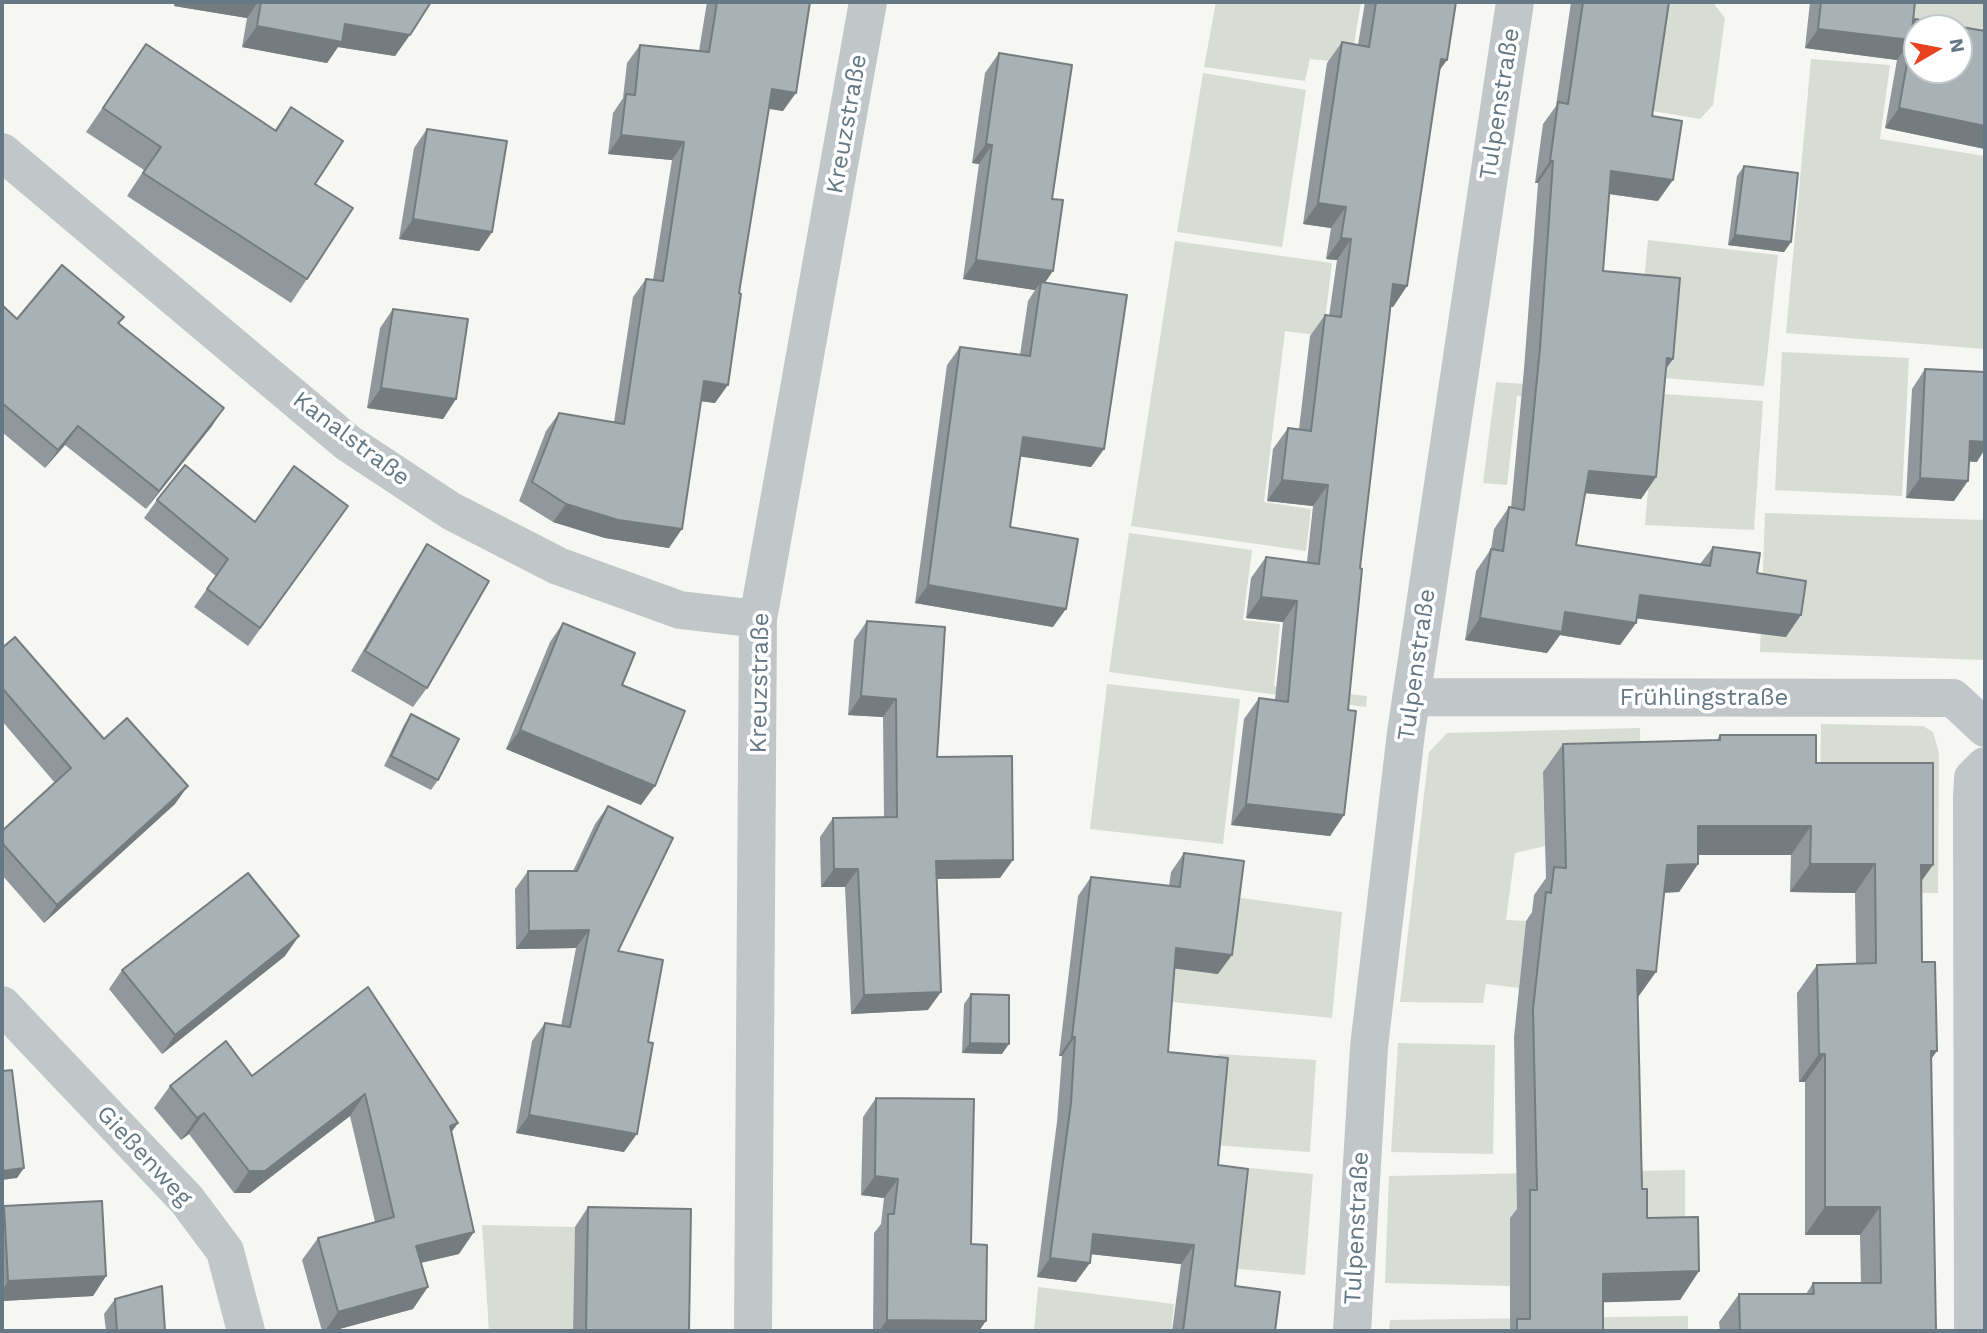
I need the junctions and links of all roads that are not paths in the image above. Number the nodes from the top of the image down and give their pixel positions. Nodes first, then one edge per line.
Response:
1 (868, 2) edge
2 (1515, 2) edge
3 (2, 152) edge
4 (758, 620) junction
5 (1411, 697) junction
6 (1985, 728) edge
7 (1985, 766) edge
8 (2, 1005) edge
9 (246, 1331) edge
10 (753, 1331) edge
11 (1352, 1331) edge
12 (1973, 1331) edge

1 - 4 street, Kreuzstraße
2 - 5 street, Tulpenstraße
3 - 4 street, Kanalstraße
4 - 10 street, Kreuzstraße
5 - 6 street, Frühlingstraße
5 - 11 street, Tulpenstraße
7 - 12 street
8 - 9 street, Gießenweg

